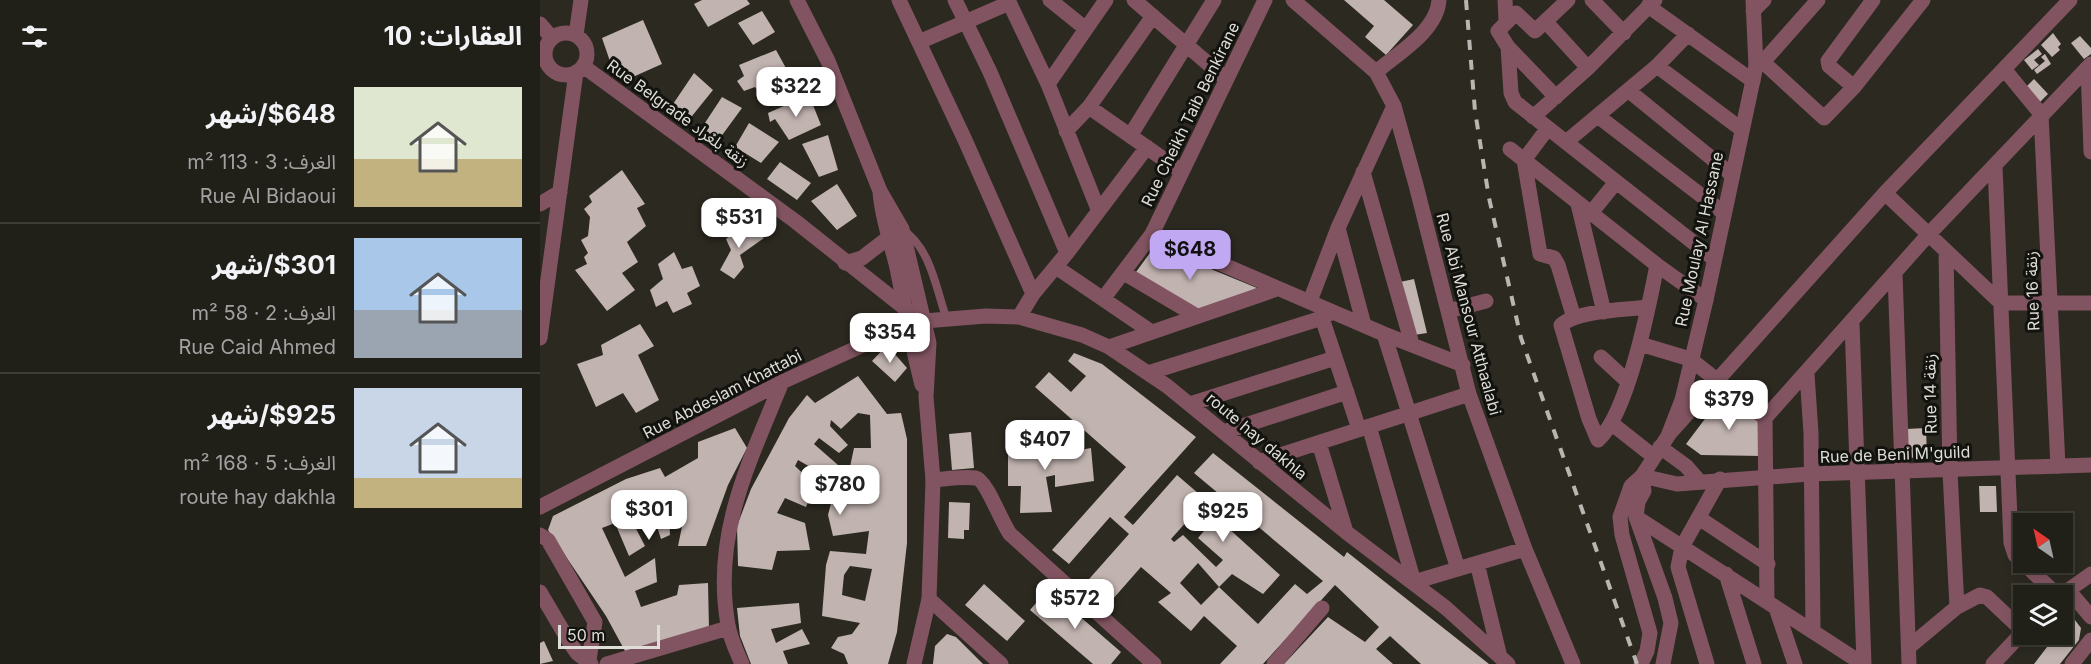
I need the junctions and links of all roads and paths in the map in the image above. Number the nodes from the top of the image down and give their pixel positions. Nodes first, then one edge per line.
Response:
1 (581, 0) edge
2 (797, 0) edge
3 (899, 0) edge
4 (955, 0) edge
5 (1050, 0) edge
6 (1106, 0) edge
7 (1134, 0) edge
8 (1265, 0) edge
9 (1293, 0) edge
10 (1439, 0) edge
11 (1505, 0) edge
12 (1568, 0) edge
13 (1592, 0) edge
14 (1818, 0) edge
15 (1873, 0) edge
16 (2070, 0) edge
17 (1211, 1) edge
18 (1008, 2) edge
19 (1652, 3) edge
20 (1916, 3) edge
21 (1757, 4) edge
22 (1153, 16) junction
23 (966, 22) junction
24 (540, 24) edge
25 (1502, 25) junction
26 (1540, 27) junction
27 (1086, 29) junction
28 (1623, 33) junction
29 (1688, 34) junction
30 (576, 35) junction
31 (552, 38) junction
32 (919, 42) junction
33 (1188, 45) junction
34 (1508, 47) junction
35 (543, 65) edge
36 (1657, 66) junction
37 (2090, 66) edge
38 (1588, 68) junction
39 (579, 69) junction
40 (2004, 69) junction
41 (1757, 70) junction
42 (1376, 72) junction
43 (1226, 79) junction
44 (1048, 84) junction
45 (1854, 87) junction
46 (1629, 91) junction
47 (1556, 98) junction
48 (1394, 106) junction
49 (1089, 107) junction
50 (2041, 114) junction
51 (1533, 117) junction
52 (1599, 117) junction
53 (1548, 128) junction
54 (1741, 129) junction
55 (1066, 132) junction
56 (1130, 136) junction
57 (1566, 142) junction
58 (1147, 147) junction
59 (1510, 149) dead end
60 (2091, 152) edge
61 (1524, 160) junction
62 (1995, 167) junction
63 (1182, 172) junction
64 (1363, 172) junction
65 (1731, 174) junction
66 (1616, 182) junction
67 (880, 191) junction
68 (560, 192) junction
69 (1885, 193) junction
70 (540, 204) edge
71 (1578, 204) junction
72 (1098, 209) junction
73 (1591, 213) junction
74 (1724, 213) junction
75 (1338, 228) junction
76 (902, 229) junction
77 (1152, 234) junction
78 (1928, 235) junction
79 (888, 238) junction
80 (1946, 251) junction
81 (1067, 253) junction
82 (1713, 258) junction
83 (844, 262) junction
84 (1657, 265) junction
85 (1056, 267) junction
86 (1124, 273) junction
87 (1895, 274) junction
88 (1277, 289) junction
89 (1033, 294) junction
90 (1103, 299) junction
91 (1706, 300) junction
92 (1310, 301) junction
93 (1486, 301) dead end
94 (2001, 303) junction
95 (2050, 303) junction
96 (2091, 303) edge
97 (1648, 308) junction
98 (905, 309) junction
99 (1448, 311) junction
100 (1604, 312) junction
101 (1195, 315) junction
102 (1327, 315) junction
103 (1018, 317) junction
104 (946, 320) junction
105 (924, 321) junction
106 (1568, 321) junction
107 (1852, 323) junction
108 (907, 325) junction
109 (1364, 325) junction
110 (1150, 331) junction
111 (1384, 334) junction
112 (540, 338) edge
113 (1412, 344) junction
114 (1640, 344) junction
115 (1109, 347) junction
116 (1601, 357) dead end
117 (1335, 358) junction
118 (1690, 359) junction
119 (1463, 365) junction
120 (1148, 373) junction
121 (1807, 374) junction
122 (1627, 381) junction
123 (1716, 381) junction
124 (782, 382) junction
125 (1347, 392) junction
126 (1469, 394) junction
127 (926, 397) junction
128 (1190, 404) junction
129 (1409, 413) junction
130 (1765, 418) junction
131 (1611, 423) junction
132 (1364, 427) junction
133 (1224, 432) junction
134 (1319, 443) junction
135 (1660, 446) junction
136 (1259, 462) junction
137 (2091, 465) edge
138 (2058, 466) junction
139 (2006, 468) junction
140 (1903, 472) junction
141 (1950, 472) junction
142 (1859, 473) junction
143 (1810, 474) junction
144 (1642, 476) junction
145 (1764, 477) junction
146 (1720, 479) junction
147 (933, 480) junction
148 (1700, 482) junction
149 (540, 507) edge
150 (1636, 517) junction
151 (1699, 518) junction
152 (1346, 532) junction
153 (540, 535) edge
154 (1682, 547) junction
155 (1525, 549) junction
156 (1477, 563) junction
157 (1768, 564) junction
158 (1458, 569) junction
159 (1726, 574) junction
160 (2091, 574) edge
161 (1414, 582) junction
162 (2048, 585) edge
163 (2073, 587) edge
164 (540, 592) edge
165 (2073, 598) edge
166 (928, 599) junction
167 (1772, 605) junction
168 (1958, 607) junction
169 (1322, 608) dead end
170 (2091, 617) edge
171 (2013, 622) edge
172 (728, 628) junction
173 (1813, 630) junction
174 (2091, 640) edge
175 (2013, 642) edge
176 (1909, 647) junction
177 (1137, 658) edge
178 (1504, 661) edge
179 (590, 662) edge
180 (607, 664) edge
181 (742, 664) edge
182 (914, 664) edge
183 (1001, 664) edge
184 (1154, 664) edge
185 (1274, 664) edge
186 (1573, 664) edge
187 (1641, 664) edge
188 (1663, 664) edge
189 (1707, 664) edge
190 (1754, 664) edge
191 (1795, 664) edge
192 (1864, 664) edge
193 (1909, 664) edge
194 (1993, 664) edge
195 (2072, 664) edge

1 - 30 street
2 - 67 street
3 - 32 street
4 - 23 street
5 - 27 street
6 - 27 street
7 - 22 street
8 - 43 street, Rue Cheikh Taib Benkirane
9 - 42 street
10 - 42 street
11 - 25 street
12 - 26 street
13 - 28 street
14 - 41 street
15 - 45 street
16 - 40 street
17 - 33 street
18 - 23 street
18 - 44 street
19 - 28 street
19 - 29 street
20 - 45 street
21 - 41 street, Rue Moulay Al Hassane
22 - 33 street
22 - 49 street
23 - 32 street
23 - 81 street
24 - 31 street
25 - 26 street
25 - 34 street
26 - 38 street
27 - 44 street
28 - 38 street
29 - 36 street
29 - 41 street
30 - 31 street
30 - 39 street
31 - 35 street
32 - 89 street
33 - 43 street
33 - 56 street
34 - 47 street
34 - 51 street
35 - 39 street
36 - 46 street
36 - 54 street
37 - 50 street
37 - 60 street
38 - 47 street
39 - 68 street
39 - 83 street, Rue Belgrade زنقة بلغراد
40 - 50 street
40 - 69 street
41 - 45 street
41 - 54 street, Rue Moulay Al Hassane
42 - 48 street, Rue Abi Mansour Atthaalabi
43 - 63 street, Rue Cheikh Taib Benkirane
44 - 55 street
46 - 52 street
46 - 65 street
47 - 51 street
48 - 64 street
48 - 99 street, Rue Abi Mansour Atthaalabi
49 - 55 street
49 - 56 street
50 - 62 street
50 - 95 street, Rue 16 زنقة
51 - 53 street
52 - 57 street
52 - 74 street
53 - 57 street
53 - 61 street
54 - 65 street, Rue Moulay Al Hassane
55 - 72 street
56 - 58 street
57 - 66 street
58 - 63 street
58 - 72 street
59 - 61 street
61 - 71 street
61 - 106 street
62 - 78 street
62 - 94 street
63 - 77 street, Rue Cheikh Taib Benkirane
64 - 75 street
64 - 113 street
65 - 74 street, Rue Moulay Al Hassane
66 - 73 street
66 - 82 street
67 - 76 street
67 - 79 street
68 - 70 street
68 - 112 street
69 - 78 street
69 - 123 street
71 - 73 street
71 - 100 street
72 - 81 street
73 - 84 street
74 - 82 street, Rue Moulay Al Hassane
75 - 92 street
75 - 109 street
76 - 104 lane
76 - 105 street
77 - 86 street, Rue Cheikh Taib Benkirane
77 - 88 street
78 - 80 street
78 - 87 street
79 - 83 street
79 - 98 street
80 - 94 street
80 - 141 street, Rue 14 زنقة
81 - 85 street
82 - 91 street, Rue Moulay Al Hassane
83 - 98 street, Rue Belgrade زنقة بلغراد
84 - 91 street
84 - 97 street
85 - 89 street
85 - 90 street
86 - 90 street, Rue Cheikh Taib Benkirane
86 - 101 street
87 - 107 street
87 - 140 street
88 - 92 street
88 - 101 street
89 - 103 street
90 - 110 street
91 - 118 street, Rue Moulay Al Hassane
92 - 102 street
93 - 99 street
94 - 95 street
94 - 139 street
95 - 96 street
95 - 138 street, Rue 16 زنقة
97 - 100 street
97 - 114 street
98 - 105 street, Rue Belgrade زنقة بلغراد
98 - 108 street
99 - 119 street, Rue Abi Mansour Atthaalabi
100 - 106 street
101 - 110 street
102 - 109 street
102 - 117 street
102 - 120 street
103 - 104 street, route hay dakhla
103 - 115 street, route hay dakhla
104 - 105 street, route hay dakhla
105 - 108 street, Rue Abdeslam Khattabi
105 - 127 street
106 - 131 street
107 - 121 street
107 - 142 street
108 - 124 street, Rue Abdeslam Khattabi
108 - 127 street
109 - 111 street
110 - 115 street
111 - 113 street
111 - 129 street
113 - 119 street
114 - 118 street
114 - 122 street
115 - 120 street, route hay dakhla
116 - 122 street
117 - 125 street
117 - 128 street
118 - 123 street
118 - 135 street, Rue Moulay Al Hassane
119 - 126 street, Rue Abi Mansour Atthaalabi
120 - 128 street, route hay dakhla
121 - 130 street
121 - 143 street
122 - 131 street
123 - 130 street
123 - 135 street
124 - 149 street, Rue Abdeslam Khattabi
124 - 172 street
125 - 132 street
125 - 133 street
126 - 129 street
126 - 155 street, Rue Abi Mansour Atthaalabi
127 - 147 street
128 - 133 street, route hay dakhla
129 - 132 street
129 - 158 street
130 - 145 street
131 - 135 street
132 - 134 street
132 - 161 street
133 - 136 street, route hay dakhla
134 - 136 street
134 - 152 street
135 - 144 street, Rue Moulay Al Hassane
135 - 148 street
136 - 152 street, route hay dakhla
137 - 138 street, Rue de Beni M'guild
138 - 139 street, Rue de Beni M'guild
139 - 141 street, Rue de Beni M'guild
139 - 162 street
140 - 141 street, Rue de Beni M'guild
140 - 142 street, Rue de Beni M'guild
140 - 176 street
141 - 168 street, Rue 14 زنقة
142 - 143 street, Rue de Beni M'guild
142 - 192 street
143 - 145 street, Rue de Beni M'guild
143 - 173 street
144 - 148 street, Rue de Beni M'guild
144 - 150 street
144 - 187 street, Rue Moulay Al Hassane
145 - 146 street, Rue de Beni M'guild
145 - 157 street
146 - 148 street, Rue de Beni M'guild
146 - 151 street
147 - 166 street
147 - 177 street
150 - 154 street
150 - 188 street
151 - 154 street
151 - 157 street
152 - 161 street, route hay dakhla
153 - 179 street
154 - 159 street
154 - 189 street
155 - 156 street
155 - 186 street, Rue Abi Mansour Atthaalabi
156 - 158 street
156 - 178 street
157 - 167 street
158 - 161 street
159 - 167 street
159 - 190 street
160 - 163 street
161 - 178 street, route hay dakhla
164 - 179 street
165 - 170 street
166 - 182 street
166 - 183 street
167 - 173 street
167 - 191 street
168 - 171 street
168 - 176 street
169 - 185 street
172 - 180 street
172 - 181 street
173 - 192 street
174 - 195 street
175 - 194 street
176 - 193 street
177 - 184 street

